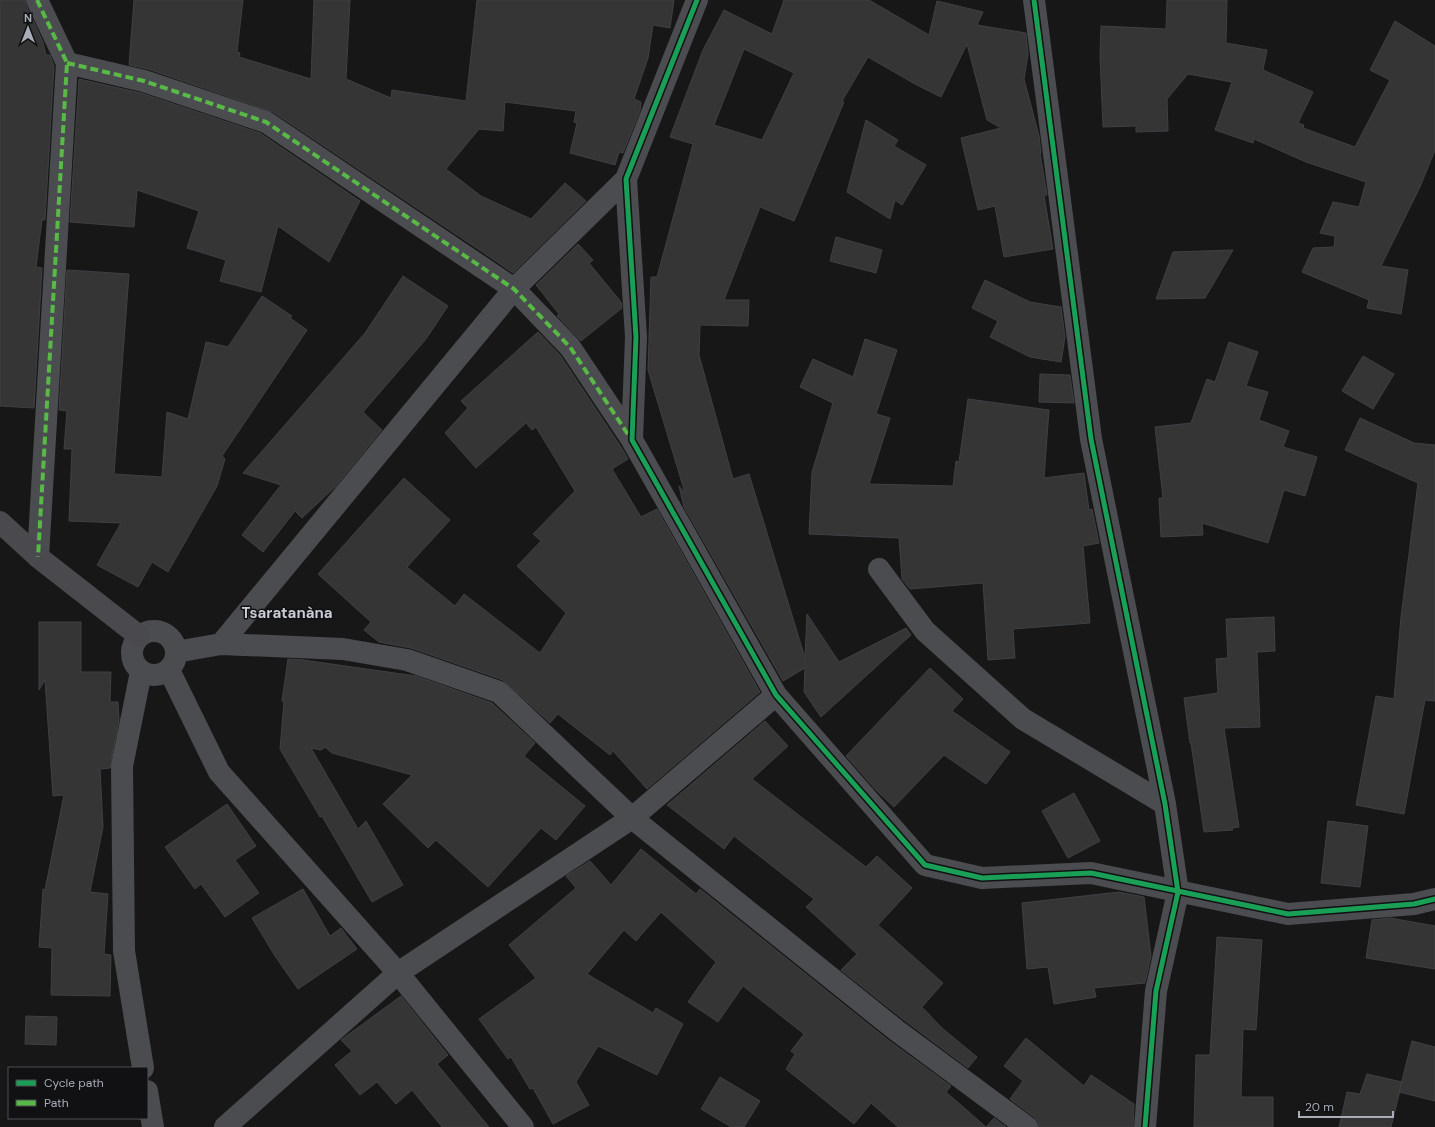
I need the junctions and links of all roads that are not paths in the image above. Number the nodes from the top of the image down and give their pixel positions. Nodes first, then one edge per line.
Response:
1 (37, 0) edge
2 (697, 0) edge
3 (1034, 0) edge
4 (67, 63) junction
5 (626, 179) junction
6 (514, 289) junction
7 (632, 440) junction
8 (0, 522) edge
9 (38, 557) junction
10 (879, 569) dead end
11 (139, 636) junction
12 (221, 644) junction
13 (173, 661) junction
14 (141, 672) junction
15 (776, 695) junction
16 (1165, 804) junction
17 (632, 818) junction
18 (1178, 892) junction
19 (1435, 899) edge
20 (398, 973) junction
21 (143, 1067) edge
22 (148, 1097) edge
23 (153, 1127) edge
24 (225, 1127) edge
25 (522, 1127) edge
26 (1027, 1127) edge
27 (1145, 1127) edge

1 - 4 street
2 - 5 street
3 - 16 street
4 - 6 street
4 - 9 street
5 - 6 street
5 - 7 street
6 - 7 street
6 - 12 street
7 - 15 street
8 - 9 street
9 - 11 street
10 - 16 street
11 - 13 street
11 - 14 street
12 - 13 street
12 - 17 street
13 - 14 street
13 - 20 street
14 - 21 street
15 - 17 street
15 - 18 street
16 - 18 street
17 - 20 street
17 - 26 street
18 - 19 street
18 - 27 street
20 - 24 street
20 - 25 street
22 - 23 street

